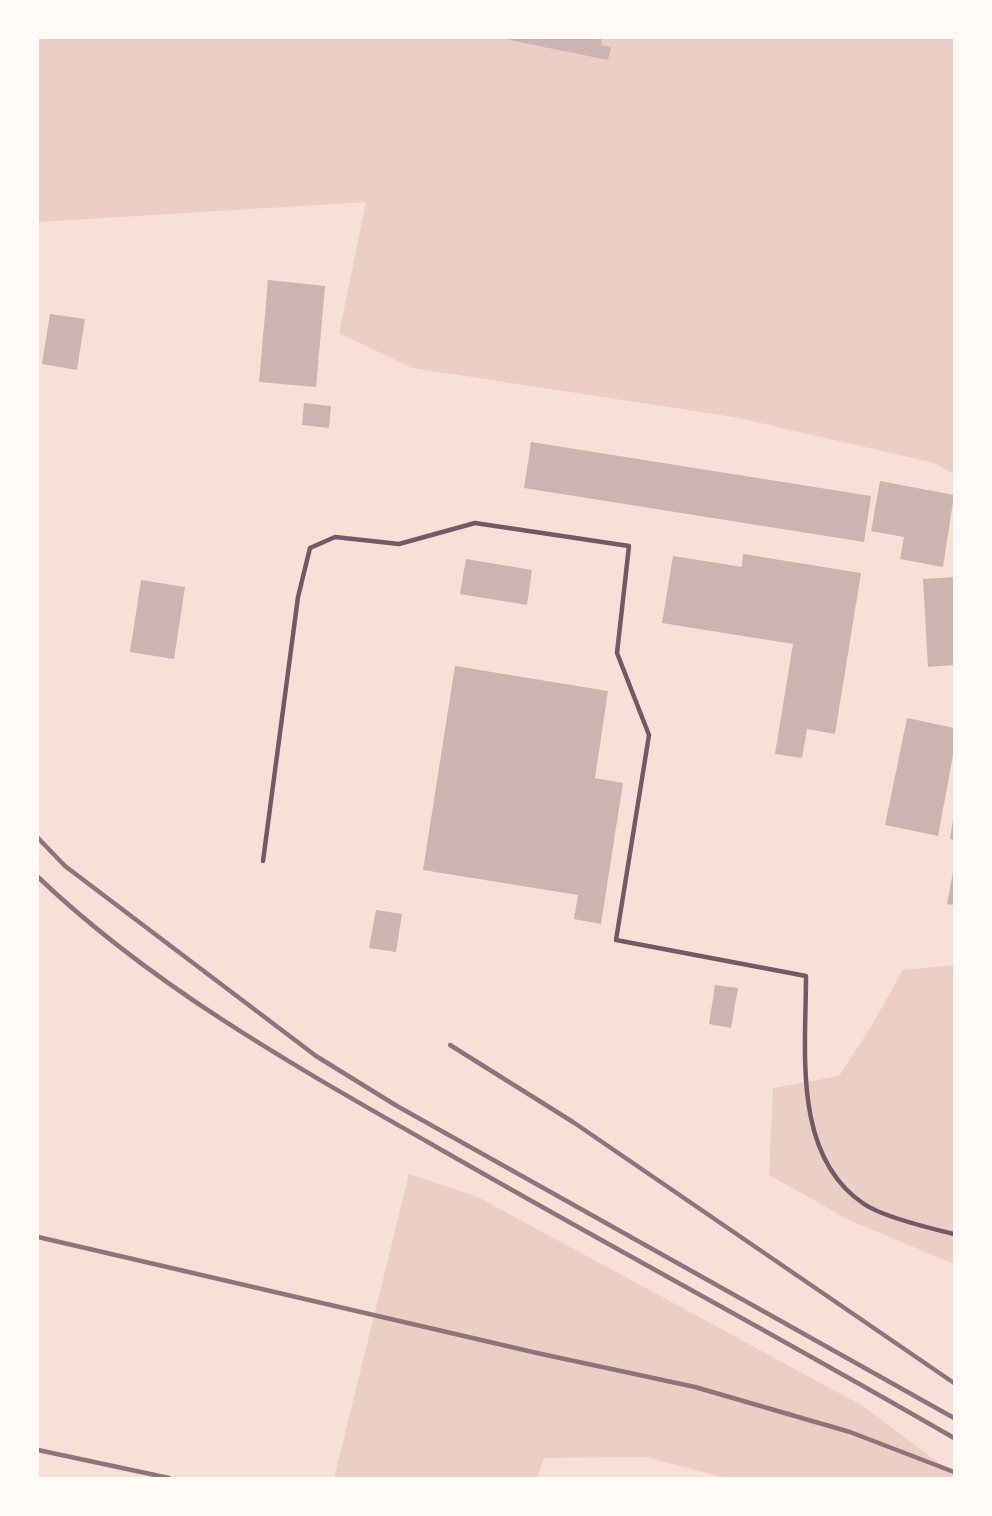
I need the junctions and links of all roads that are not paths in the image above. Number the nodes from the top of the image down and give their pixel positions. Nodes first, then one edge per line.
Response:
1 (263, 861) dead end
2 (954, 1234) edge

1 - 2 lane

